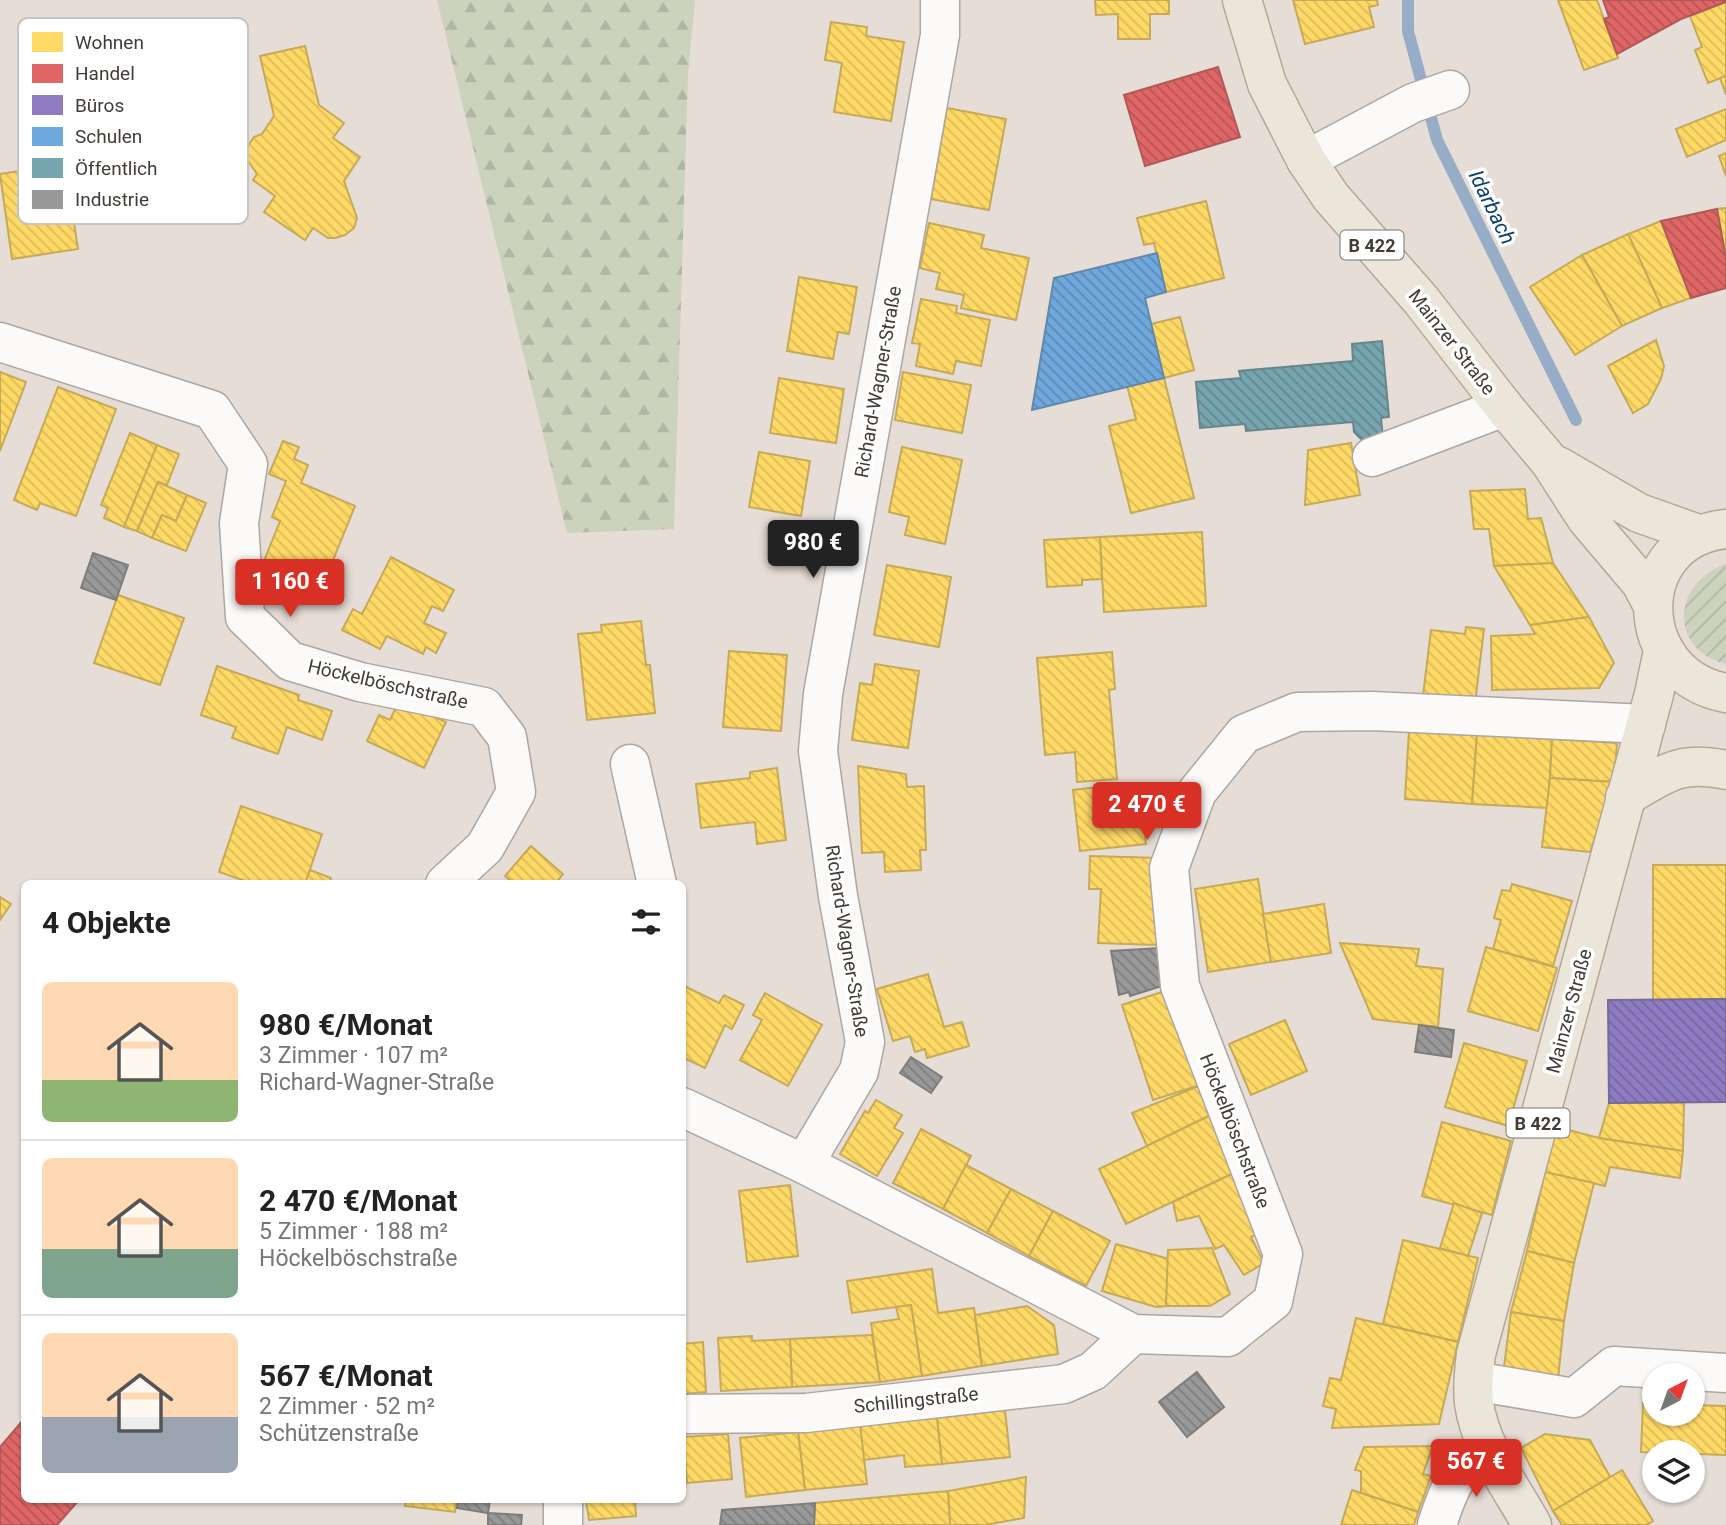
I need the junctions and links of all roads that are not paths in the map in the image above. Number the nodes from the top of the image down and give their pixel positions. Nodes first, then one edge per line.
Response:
1 (940, 0) edge
2 (1242, 0) edge
3 (1450, 89) dead end
4 (1306, 160) junction
5 (0, 342) edge
6 (1504, 407) junction
7 (1372, 457) dead end
8 (1550, 462) junction
9 (1714, 532) edge
10 (1652, 604) junction
11 (1663, 651) junction
12 (1726, 693) edge
13 (1646, 724) junction
14 (630, 764) dead end
15 (1726, 770) edge
16 (1625, 797) junction
17 (449, 880) edge
18 (656, 880) edge
19 (686, 1109) edge
20 (804, 1164) junction
21 (1133, 1334) junction
22 (1726, 1373) edge
23 (1474, 1381) junction
24 (686, 1414) edge
25 (1489, 1450) junction
26 (563, 1503) edge
27 (563, 1525) edge
28 (1437, 1525) edge
29 (1532, 1525) edge

1 - 20 street, Richard-Wagner-Straße
2 - 4 main road, Mainzer Straße / B 422
3 - 4 street
4 - 6 main road, Mainzer Straße / B 422
5 - 17 street, Höckelböschstraße
6 - 7 street
6 - 8 main road, Mainzer Straße / B 422
8 - 9 main road, Mainzer Straße / B 422
8 - 10 main road, Mainzer Straße / B 422
9 - 10 main road, B 422
10 - 11 main road, B 422
11 - 12 main road, B 422
11 - 13 main road, Mainzer Straße / B 422
13 - 16 main road, Mainzer Straße / B 422
13 - 21 street, Höckelböschstraße
14 - 18 street
15 - 16 main road
16 - 23 main road, Mainzer Straße / B 422
19 - 20 street, Höckelböschstraße
20 - 21 street, Höckelböschstraße
21 - 24 street, Schillingstraße
22 - 23 street
23 - 25 main road, Mainzer Straße / B 422
25 - 28 street
25 - 29 main road, Mainzer Straße / B 422
26 - 27 street

